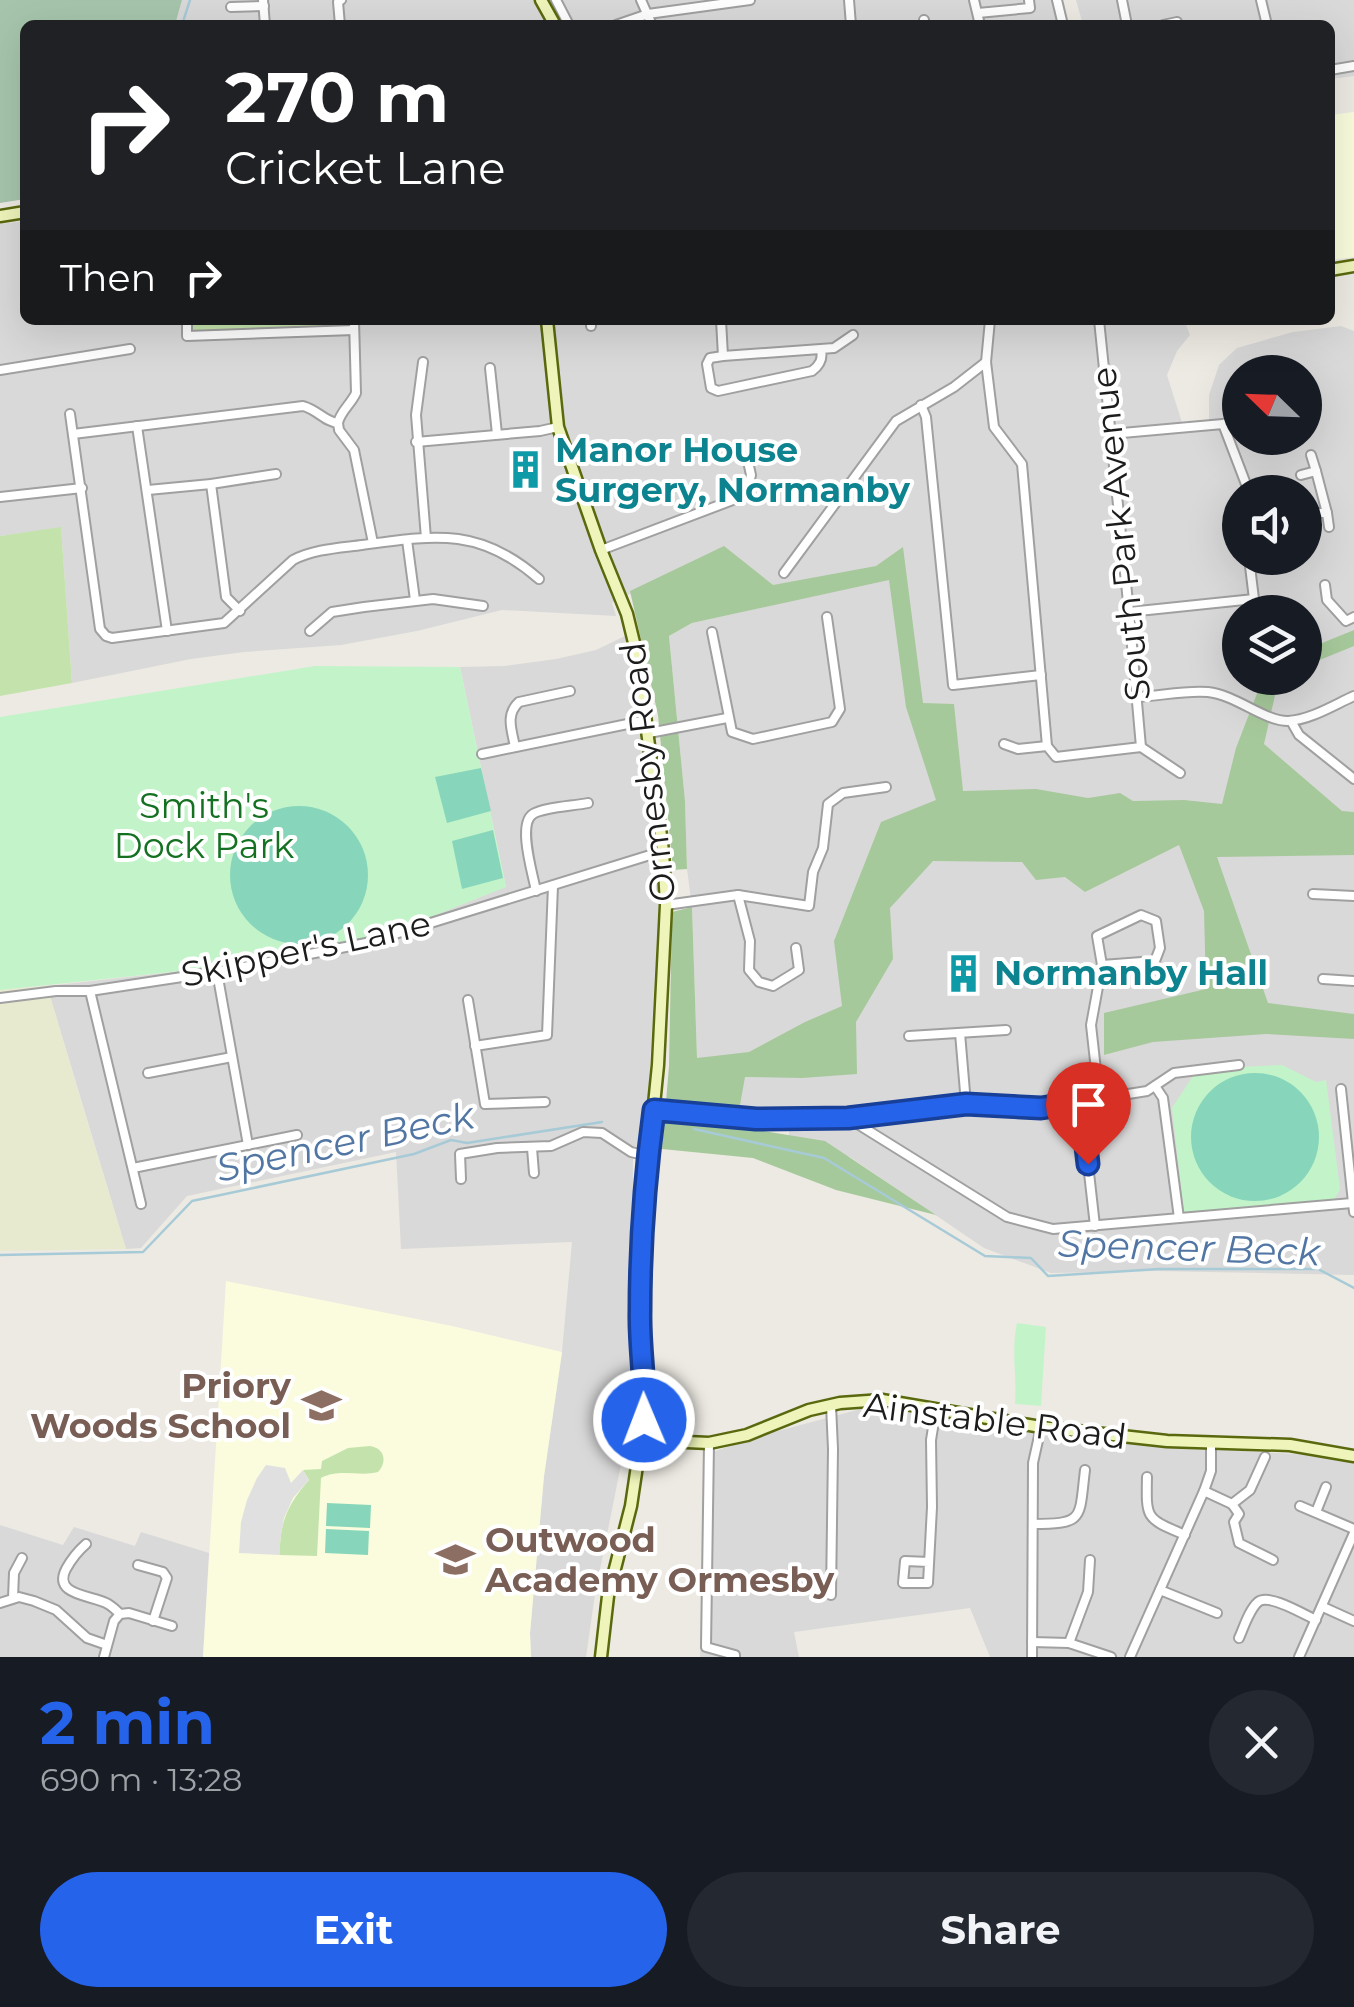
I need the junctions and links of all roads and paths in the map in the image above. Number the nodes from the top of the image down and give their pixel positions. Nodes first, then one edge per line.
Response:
1 (642, 0) edge
2 (750, 0) edge
3 (974, 0) edge
4 (1029, 0) edge
5 (264, 3) edge
6 (231, 7) dead end
7 (978, 13) junction
8 (648, 14) junction
9 (631, 20) edge
10 (650, 20) edge
11 (979, 20) edge
12 (187, 325) edge
13 (354, 325) edge
14 (548, 325) edge
15 (721, 325) edge
16 (990, 325) edge
17 (1100, 325) edge
18 (354, 330) junction
19 (852, 335) dead end
20 (130, 349) dead end
21 (821, 350) junction
22 (723, 356) junction
23 (423, 362) dead end
24 (986, 362) junction
25 (490, 368) dead end
26 (0, 370) edge
27 (921, 405) junction
28 (70, 414) dead end
29 (338, 423) junction
30 (1222, 424) edge
31 (137, 426) junction
32 (558, 427) junction
33 (73, 434) junction
34 (497, 434) junction
35 (1112, 434) junction
36 (416, 442) junction
37 (778, 451) dead end
38 (1311, 455) dead end
39 (1316, 470) junction
40 (276, 474) dead end
41 (1302, 475) dead end
42 (211, 484) junction
43 (82, 488) junction
44 (148, 490) junction
45 (0, 497) edge
46 (1322, 513) edge
47 (1327, 513) junction
48 (1329, 527) dead end
49 (426, 538) junction
50 (407, 540) junction
51 (373, 543) junction
52 (601, 550) junction
53 (784, 573) dead end
54 (1251, 575) edge
55 (539, 579) dead end
56 (1325, 586) dead end
57 (415, 600) junction
58 (483, 606) dead end
59 (240, 611) junction
60 (1129, 612) junction
61 (1354, 616) edge
62 (826, 617) dead end
63 (168, 631) junction
64 (310, 631) dead end
65 (712, 632) dead end
66 (1041, 675) junction
67 (570, 691) dead end
68 (1354, 696) edge
69 (1138, 697) junction
70 (727, 718) junction
71 (1291, 721) junction
72 (648, 727) junction
73 (1004, 744) dead end
74 (1047, 746) junction
75 (515, 747) junction
76 (1140, 748) junction
77 (482, 754) dead end
78 (1180, 773) dead end
79 (1354, 779) edge
80 (886, 787) dead end
81 (588, 803) dead end
82 (664, 851) junction
83 (553, 886) junction
84 (536, 890) junction
85 (1313, 894) dead end
86 (738, 895) junction
87 (1354, 896) edge
88 (666, 905) junction
89 (796, 948) dead end
90 (1102, 965) junction
91 (217, 972) junction
92 (1322, 979) dead end
93 (1354, 981) edge
94 (90, 992) junction
95 (0, 998) edge
96 (468, 1000) dead end
97 (1006, 1030) dead end
98 (960, 1033) junction
99 (908, 1036) dead end
100 (475, 1046) junction
101 (232, 1056) junction
102 (1239, 1065) dead end
103 (148, 1073) dead end
104 (1155, 1086) junction
105 (1341, 1089) dead end
106 (1098, 1097) junction
107 (545, 1102) dead end
108 (1081, 1102) junction
109 (966, 1104) junction
110 (654, 1110) junction
111 (848, 1118) junction
112 (296, 1134) dead end
113 (248, 1144) junction
114 (532, 1148) junction
115 (648, 1156) junction
116 (132, 1168) junction
117 (534, 1174) dead end
118 (461, 1179) dead end
119 (140, 1204) dead end
120 (1353, 1208) edge
121 (1179, 1218) junction
122 (1095, 1226) junction
123 (831, 1405) junction
124 (936, 1409) junction
125 (1041, 1427) junction
126 (642, 1440) junction
127 (1212, 1442) junction
128 (709, 1443) junction
129 (1354, 1456) edge
130 (1265, 1457) dead end
131 (1085, 1470) dead end
132 (1147, 1477) dead end
133 (1326, 1487) dead end
134 (1204, 1491) junction
135 (1232, 1504) junction
136 (1300, 1506) dead end
137 (1316, 1512) junction
138 (1033, 1524) junction
139 (1354, 1531) edge
140 (1185, 1535) junction
141 (86, 1544) dead end
142 (22, 1558) dead end
143 (1090, 1560) dead end
144 (1273, 1560) dead end
145 (928, 1562) dead end
146 (138, 1564) dead end
147 (1160, 1590) junction
148 (831, 1595) dead end
149 (13, 1598) junction
150 (0, 1602) edge
151 (1322, 1607) junction
152 (1217, 1613) dead end
153 (120, 1614) junction
154 (153, 1620) junction
155 (1316, 1620) junction
156 (1354, 1620) edge
157 (172, 1626) dead end
158 (1239, 1638) dead end
159 (1032, 1642) junction
160 (1069, 1643) junction
161 (108, 1645) junction
162 (104, 1657) edge
163 (601, 1657) edge
164 (735, 1657) edge
165 (1032, 1657) edge
166 (1111, 1657) edge
167 (1130, 1657) edge
168 (1299, 1657) edge

1 - 8 street
2 - 8 street
3 - 7 street
4 - 7 street
5 - 6 street
7 - 11 street
8 - 9 street
8 - 10 street
12 - 18 street
13 - 18 street
14 - 32 main road, Ormesby Road
15 - 22 street
16 - 24 street
17 - 35 street, South Park Avenue
18 - 29 street
19 - 21 street
20 - 26 street
21 - 22 street
21 - 22 street
23 - 36 street
24 - 27 street
24 - 66 street
25 - 34 street
27 - 53 street
27 - 66 street
28 - 33 street
29 - 31 street
29 - 51 street
30 - 35 street
31 - 33 street
31 - 44 street
32 - 34 street
32 - 52 main road, Ormesby Road
33 - 43 street
34 - 36 street
35 - 60 street, South Park Avenue
36 - 49 street
37 - 52 street
38 - 39 street
39 - 41 street
39 - 47 street
40 - 42 street
42 - 44 street
42 - 59 street
43 - 45 street
43 - 63 street
44 - 63 street
46 - 47 street
47 - 48 street
49 - 50 street
49 - 55 street
50 - 51 street
50 - 57 street
51 - 59 street
52 - 72 main road, Ormesby Road
54 - 60 street
56 - 61 street
57 - 58 street
57 - 64 street
59 - 63 street
60 - 69 street, South Park Avenue
62 - 70 street
65 - 70 street
66 - 74 street
67 - 75 street
68 - 71 street
69 - 71 street
69 - 76 street, South Park Avenue
70 - 72 street
71 - 79 street
72 - 75 street
72 - 82 main road, Ormesby Road
73 - 74 street
74 - 76 street
75 - 77 street
76 - 78 street
80 - 86 street
81 - 84 street
82 - 83 street, Skipper's Lane
82 - 88 main road, Ormesby Road
83 - 84 street, Skipper's Lane
83 - 100 street
84 - 91 street, Skipper's Lane
85 - 87 street
86 - 88 street
86 - 89 street
88 - 110 main road, Ormesby Road
90 - 90 street
90 - 106 street
91 - 94 street, Skipper's Lane
91 - 101 street
92 - 93 street
94 - 95 street, Skipper's Lane
94 - 116 street
96 - 100 street
97 - 98 street
98 - 99 street
98 - 109 street
100 - 107 street
101 - 103 street
101 - 113 street
102 - 104 street
104 - 106 street
104 - 121 street
105 - 120 street
106 - 108 street
108 - 109 street
108 - 122 street
109 - 111 street
110 - 111 street
110 - 115 main road, Ormesby Road
111 - 122 street
112 - 113 street
113 - 116 street
114 - 115 street
114 - 117 street
114 - 118 street
115 - 126 main road, Ormesby Road
116 - 119 street
120 - 121 street
121 - 122 street
123 - 124 main road, Ainstable Road
123 - 128 main road, Ainstable Road
123 - 148 street
124 - 125 main road, Ainstable Road
124 - 145 street
125 - 127 main road, Ainstable Road
125 - 138 street
126 - 128 main road, Ainstable Road
126 - 163 main road, Ormesby Road
127 - 129 main road, Ainstable Road
127 - 134 street
128 - 164 street
130 - 135 street
131 - 138 street
132 - 140 street
133 - 137 street
134 - 135 street
134 - 140 street
135 - 144 street
136 - 137 street
137 - 139 street
138 - 159 street
139 - 151 street
140 - 147 street
141 - 153 street
142 - 149 street
143 - 160 street
146 - 154 street
147 - 152 street
147 - 167 street
149 - 150 street
149 - 161 street
151 - 155 street
151 - 156 street
153 - 154 street
153 - 161 street
154 - 157 street
155 - 158 street
155 - 168 street
159 - 160 street
159 - 165 street
160 - 166 street
161 - 162 street

